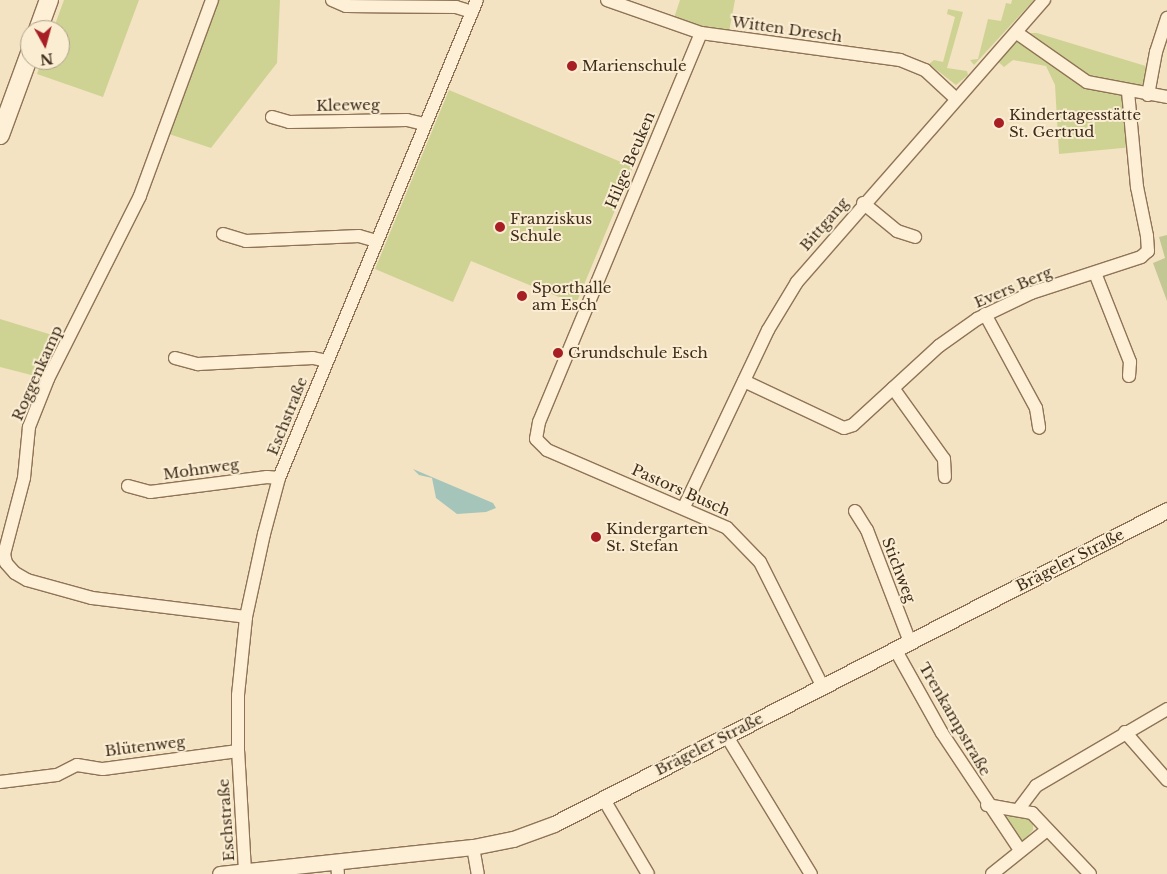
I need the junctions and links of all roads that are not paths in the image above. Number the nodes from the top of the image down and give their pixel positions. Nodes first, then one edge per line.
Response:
1 (49, 0) edge
2 (212, 0) edge
3 (332, 0) edge
4 (1044, 0) edge
5 (614, 2) edge
6 (475, 6) edge
7 (1167, 18) edge
8 (42, 20) edge
9 (1017, 33) junction
10 (700, 34) junction
11 (24, 70) edge
12 (1128, 92) junction
13 (1148, 95) junction
14 (1167, 97) edge
15 (955, 98) junction
16 (272, 117) dead end
17 (425, 124) junction
18 (0, 135) edge
19 (864, 203) junction
20 (223, 234) dead end
21 (915, 237) dead end
22 (376, 241) junction
23 (1095, 273) junction
24 (986, 314) junction
25 (175, 358) dead end
26 (326, 361) junction
27 (1129, 376) dead end
28 (744, 381) junction
29 (893, 388) junction
30 (1039, 428) dead end
31 (536, 439) joint
32 (945, 477) dead end
33 (279, 478) junction
34 (128, 486) dead end
35 (684, 507) junction
36 (1167, 510) edge
37 (855, 511) dead end
38 (3, 567) edge
39 (246, 617) junction
40 (910, 642) junction
41 (896, 649) junction
42 (823, 687) junction
43 (1167, 709) edge
44 (1125, 732) junction
45 (726, 735) junction
46 (238, 751) junction
47 (1167, 780) edge
48 (0, 782) edge
49 (603, 798) junction
50 (987, 806) junction
51 (1018, 810) junction
52 (1047, 830) junction
53 (473, 847) junction
54 (1020, 850) junction
55 (338, 868) edge
56 (245, 871) junction
57 (220, 874) edge
58 (478, 874) edge
59 (648, 874) edge
60 (811, 874) edge
61 (992, 874) edge
62 (1090, 874) edge

1 - 8 main road
2 - 38 street, Roggenkamp
3 - 6 street
4 - 9 street, Bittgang
5 - 10 street, Witten Dresch
6 - 17 street, Eschstraße
7 - 13 street
9 - 12 street
9 - 15 street, Bittgang
10 - 15 street, Witten Dresch
10 - 31 street, Hilge Beuken
11 - 18 main road
12 - 13 street
12 - 23 street, Evers Berg
13 - 14 street
15 - 19 street, Bittgang
16 - 17 street, Kleeweg
17 - 22 street, Eschstraße
19 - 21 street
19 - 28 street, Bittgang
20 - 22 street
22 - 26 street, Eschstraße
23 - 24 street, Evers Berg
23 - 27 street
24 - 29 street, Evers Berg
24 - 30 street
25 - 26 street
26 - 33 street, Eschstraße
28 - 29 street, Evers Berg
28 - 35 street, Bittgang
29 - 32 street
31 - 35 street, Pastors Busch
33 - 34 street, Mohnweg
33 - 39 street, Eschstraße
35 - 42 street, Pastors Busch
36 - 40 street, Brägeler Straße
37 - 40 street, Stichweg
38 - 39 street, Roggenkamp
39 - 46 street, Eschstraße
40 - 41 street, Brägeler Straße
41 - 42 street, Brägeler Straße
41 - 50 street, Trenkampstraße
42 - 45 street, Brägeler Straße
43 - 44 street
44 - 47 street
44 - 51 street
45 - 49 street, Brägeler Straße
45 - 60 street
46 - 48 street, Blütenweg
46 - 56 street, Eschstraße
49 - 53 street, Brägeler Straße
49 - 59 street
50 - 51 street
50 - 54 street, Trenkampstraße
51 - 52 street
52 - 54 street
52 - 62 street
53 - 55 street, Brägeler Straße
53 - 58 street
54 - 61 street
55 - 56 street, Brägeler Straße
56 - 57 street, Brägeler Straße

